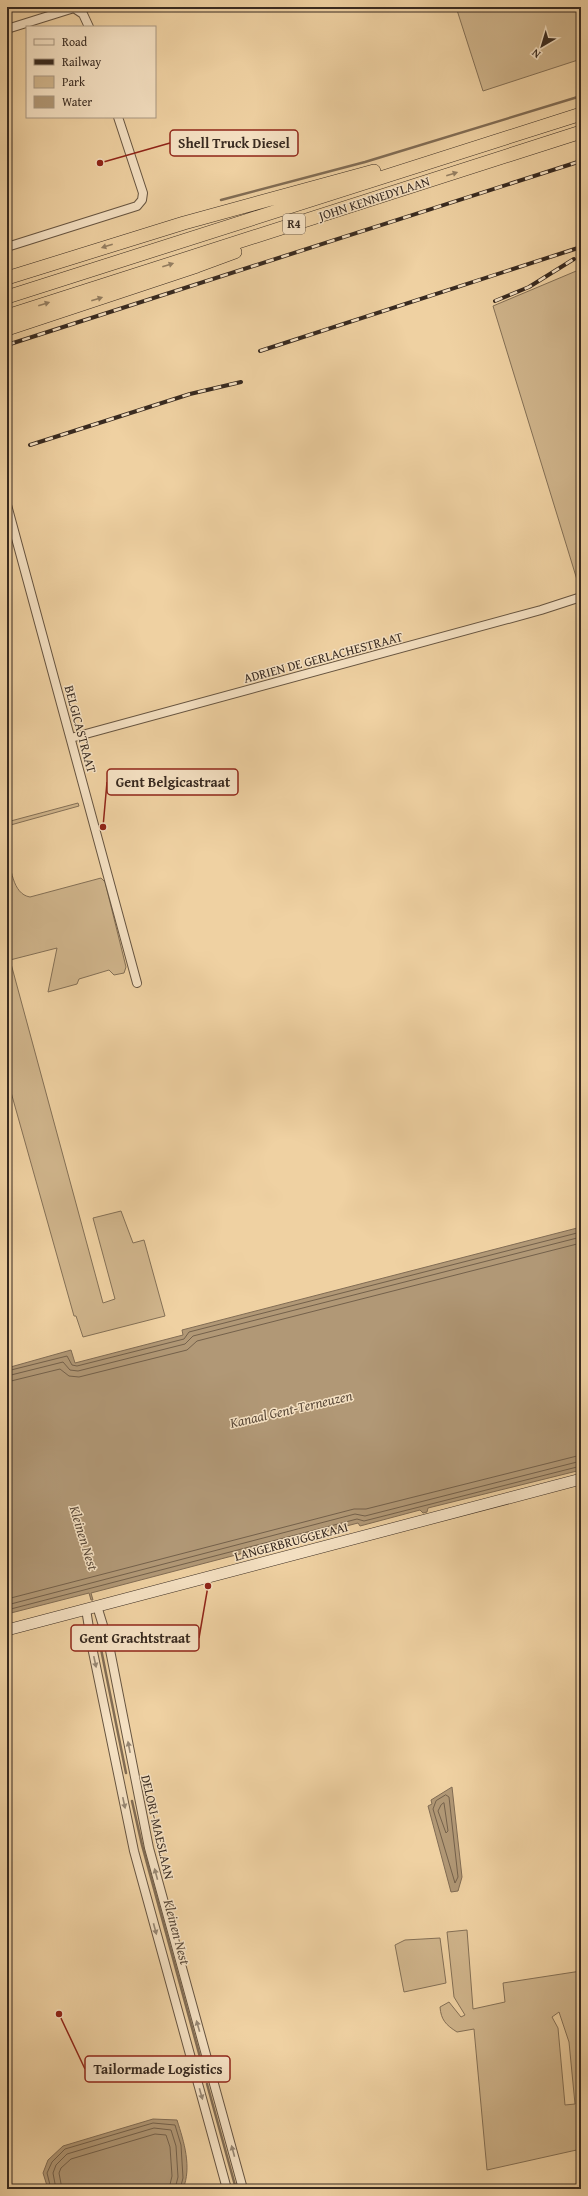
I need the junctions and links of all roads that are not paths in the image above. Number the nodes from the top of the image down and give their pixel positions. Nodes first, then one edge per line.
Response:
1 (89, 26) edge
2 (7, 29) edge
3 (581, 106) edge
4 (581, 114) edge
5 (118, 118) edge
6 (581, 132) edge
7 (389, 167) junction
8 (325, 214) junction
9 (7, 247) edge
10 (7, 278) edge
11 (7, 288) edge
12 (7, 297) edge
13 (7, 316) edge
14 (7, 329) edge
15 (7, 505) edge
16 (581, 597) edge
17 (71, 738) junction
18 (137, 983) dead end
19 (581, 1479) edge
20 (97, 1606) junction
21 (86, 1609) junction
22 (7, 1630) edge
23 (228, 2189) edge
24 (243, 2189) edge

1 - 2 street
3 - 7 highway, JOHN KENNEDYLAAN / R4
4 - 12 highway, JOHN KENNEDYLAAN / R4
5 - 9 street
8 -> 6 highway, JOHN KENNEDYLAAN / R4
7 -> 10 highway
7 - 11 highway, JOHN KENNEDYLAAN / R4
13 -> 8 highway, JOHN KENNEDYLAAN / R4
14 -> 8 highway, R4
15 - 17 street, BELGICASTRAAT
16 - 17 street, ADRIEN DE GERLACHESTRAAT
17 - 18 street, BELGICASTRAAT
19 - 20 main road, LANGERBRUGGEKAAI
20 - 21 main road, LANGERBRUGGEKAAI
24 -> 20 street, DELORI-MAESLAAN
21 - 22 main road, LANGERBRUGGEKAAI
21 -> 23 street, DELORI-MAESLAAN

